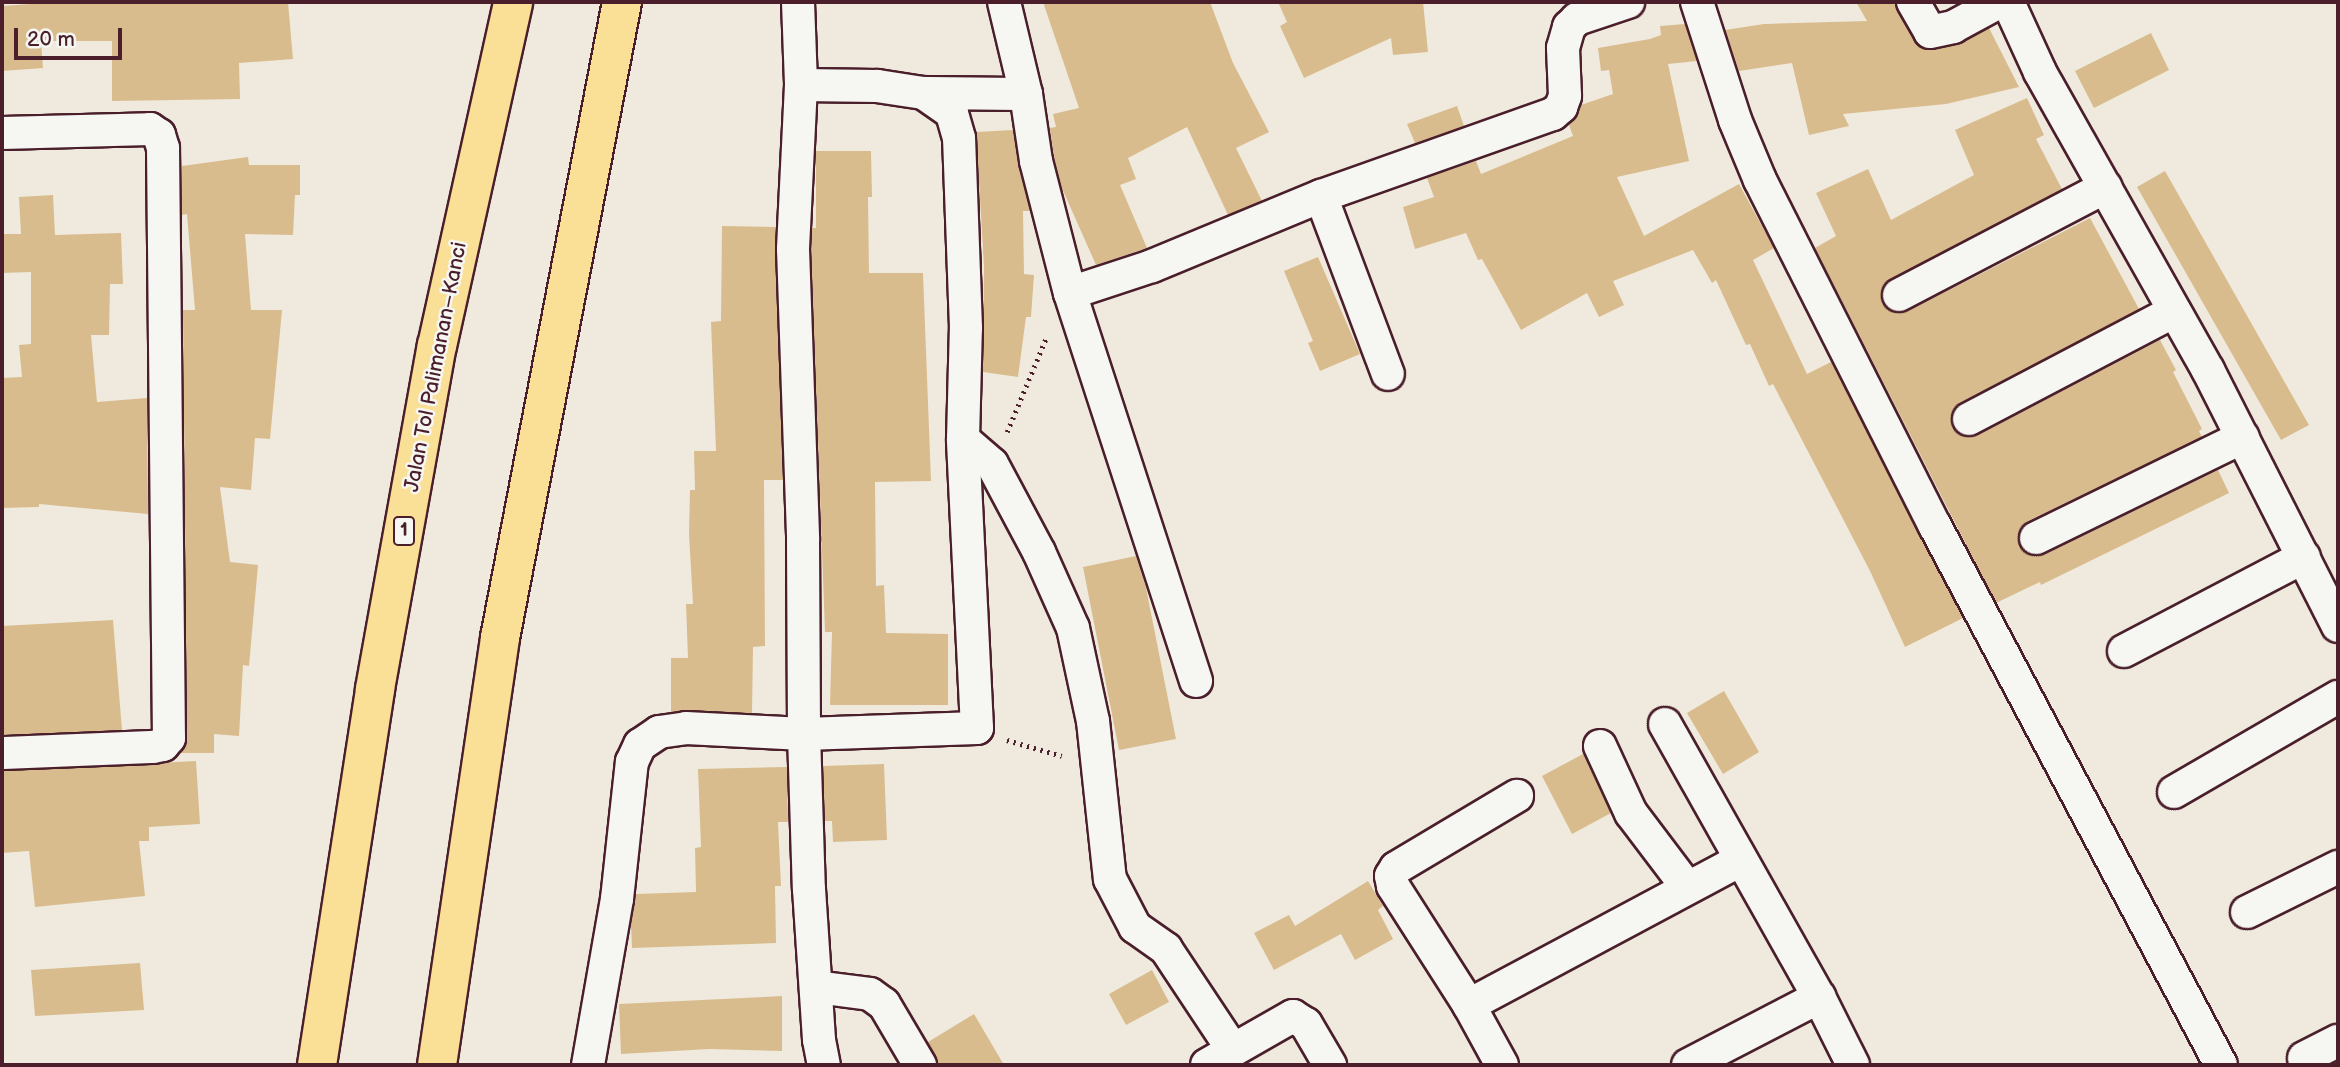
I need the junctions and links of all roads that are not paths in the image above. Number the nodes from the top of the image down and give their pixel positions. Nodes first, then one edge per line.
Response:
1 (513, 2) edge
2 (622, 2) edge
3 (798, 2) edge
4 (1004, 2) edge
5 (1628, 2) edge
6 (1697, 2) edge
7 (1913, 2) edge
8 (1999, 2) edge
9 (2008, 2) edge
10 (800, 85) junction
11 (923, 93) junction
12 (1026, 94) junction
13 (2, 133) edge
14 (2106, 187) junction
15 (1321, 196) junction
16 (1070, 293) junction
17 (1899, 295) dead end
18 (2173, 312) junction
19 (1388, 374) dead end
20 (1969, 419) dead end
21 (2243, 437) junction
22 (963, 439) junction
23 (2036, 538) dead end
24 (2304, 558) junction
25 (2338, 626) edge
26 (2124, 651) dead end
27 (1196, 681) dead end
28 (2338, 697) edge
29 (1665, 724) dead end
30 (804, 734) junction
31 (1600, 746) dead end
32 (2, 752) edge
33 (2174, 792) dead end
34 (1517, 796) dead end
35 (1740, 860) junction
36 (2338, 867) edge
37 (1687, 887) junction
38 (2247, 912) dead end
39 (816, 987) junction
40 (1819, 997) junction
41 (1469, 1005) junction
42 (2338, 1041) edge
43 (1220, 1058) edge
44 (2304, 1058) dead end
45 (317, 1065) edge
46 (437, 1065) edge
47 (588, 1065) edge
48 (824, 1065) edge
49 (920, 1065) edge
50 (1330, 1065) edge
51 (1502, 1065) edge
52 (1688, 1065) edge
53 (1853, 1065) edge
54 (2221, 1065) edge

1 - 45 highway, Jalan Tol Palimanan–Kanci / 1
2 - 46 highway
3 - 10 street
4 - 12 street
5 - 15 street
6 - 54 street
7 - 8 street
9 - 14 street
10 - 11 street
10 - 30 street
11 - 12 street
11 - 22 street
12 - 16 street
13 - 32 street
14 - 17 street
14 - 18 street
15 - 16 street
15 - 19 street
16 - 27 street
18 - 20 street
18 - 21 street
21 - 23 street
21 - 24 street
22 - 30 street
22 - 43 street
24 - 25 street
24 - 26 street
28 - 33 street
29 - 35 street
30 - 39 street
30 - 47 street
31 - 37 street
34 - 41 street
35 - 37 street
35 - 40 street
36 - 38 street
37 - 41 street
39 - 48 street
39 - 49 street
40 - 52 street
40 - 53 street
41 - 51 street
42 - 44 street
43 - 50 street

